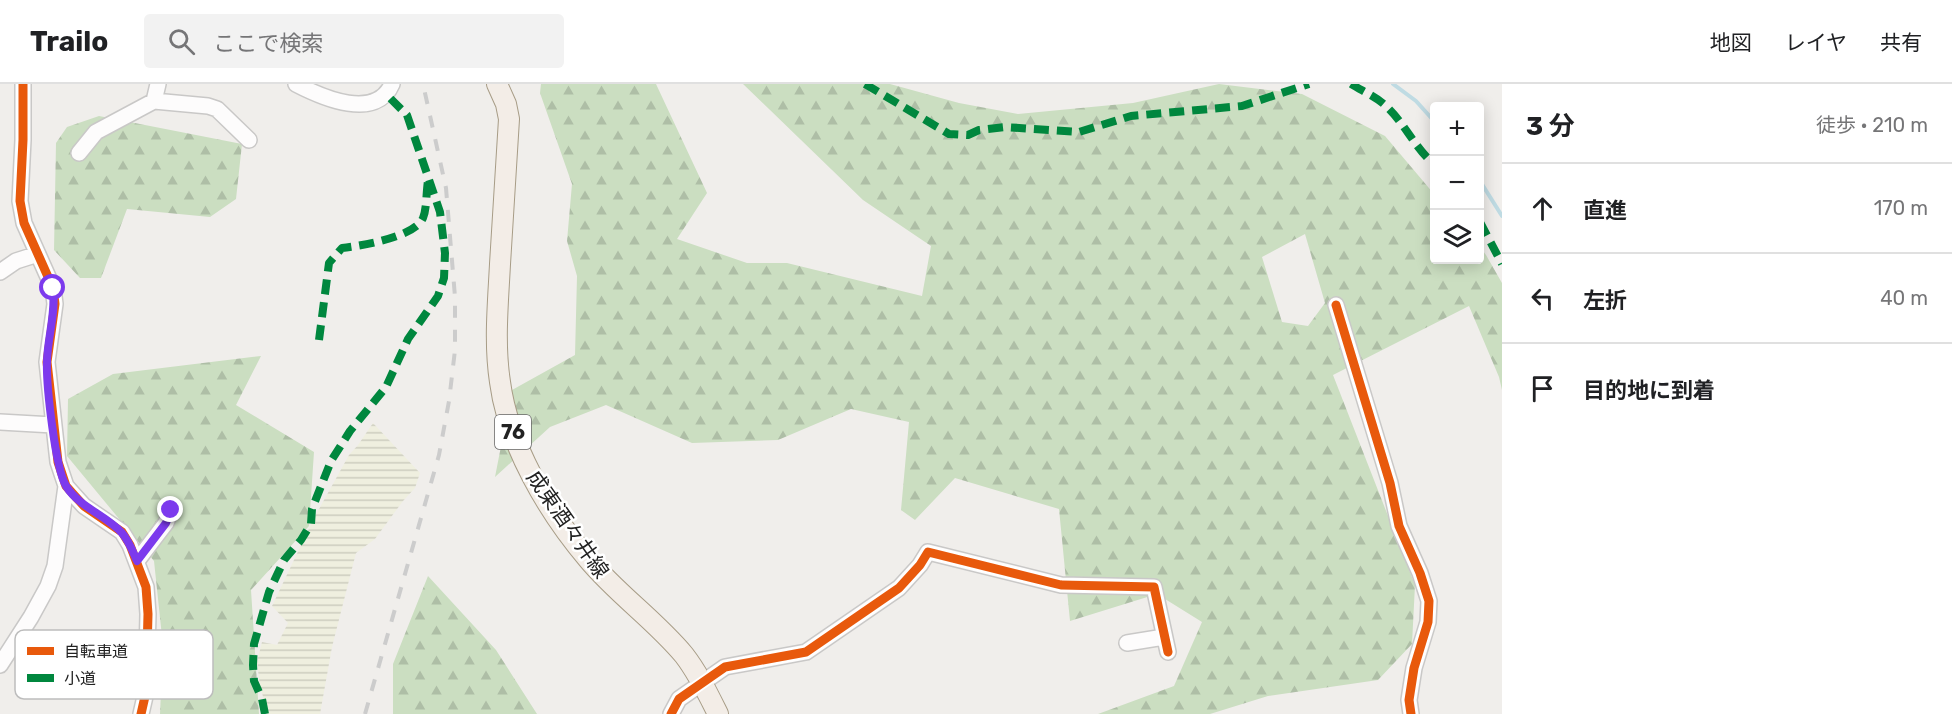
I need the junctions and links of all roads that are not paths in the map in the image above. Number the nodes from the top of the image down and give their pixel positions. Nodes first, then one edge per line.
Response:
1 (23, 84) edge
2 (158, 84) edge
3 (296, 84) edge
4 (392, 84) edge
5 (497, 84) edge
6 (154, 101) junction
7 (249, 140) dead end
8 (79, 153) dead end
9 (38, 254) junction
10 (0, 272) edge
11 (1336, 305) dead end
12 (0, 422) edge
13 (52, 425) junction
14 (66, 486) junction
15 (171, 510) dead end
16 (137, 561) junction
17 (23, 630) edge
18 (148, 630) edge
19 (15, 642) edge
20 (1127, 643) dead end
21 (0, 665) edge
22 (702, 683) junction
23 (144, 699) edge
24 (141, 714) edge
25 (671, 714) edge
26 (718, 714) edge
27 (1411, 714) edge

1 - 9 street
2 - 6 street
3 - 4 street
5 - 22 main road, 成東酒々井線 / 76
6 - 7 street
6 - 8 street
9 - 10 street
9 - 13 street
11 - 27 street
12 - 13 street
13 - 14 street
14 - 16 street
14 - 17 street
15 - 16 street
16 - 18 street
19 - 21 street
20 - 22 street
22 - 25 street
22 - 26 main road, 成東酒々井線 / 76
23 - 24 street

